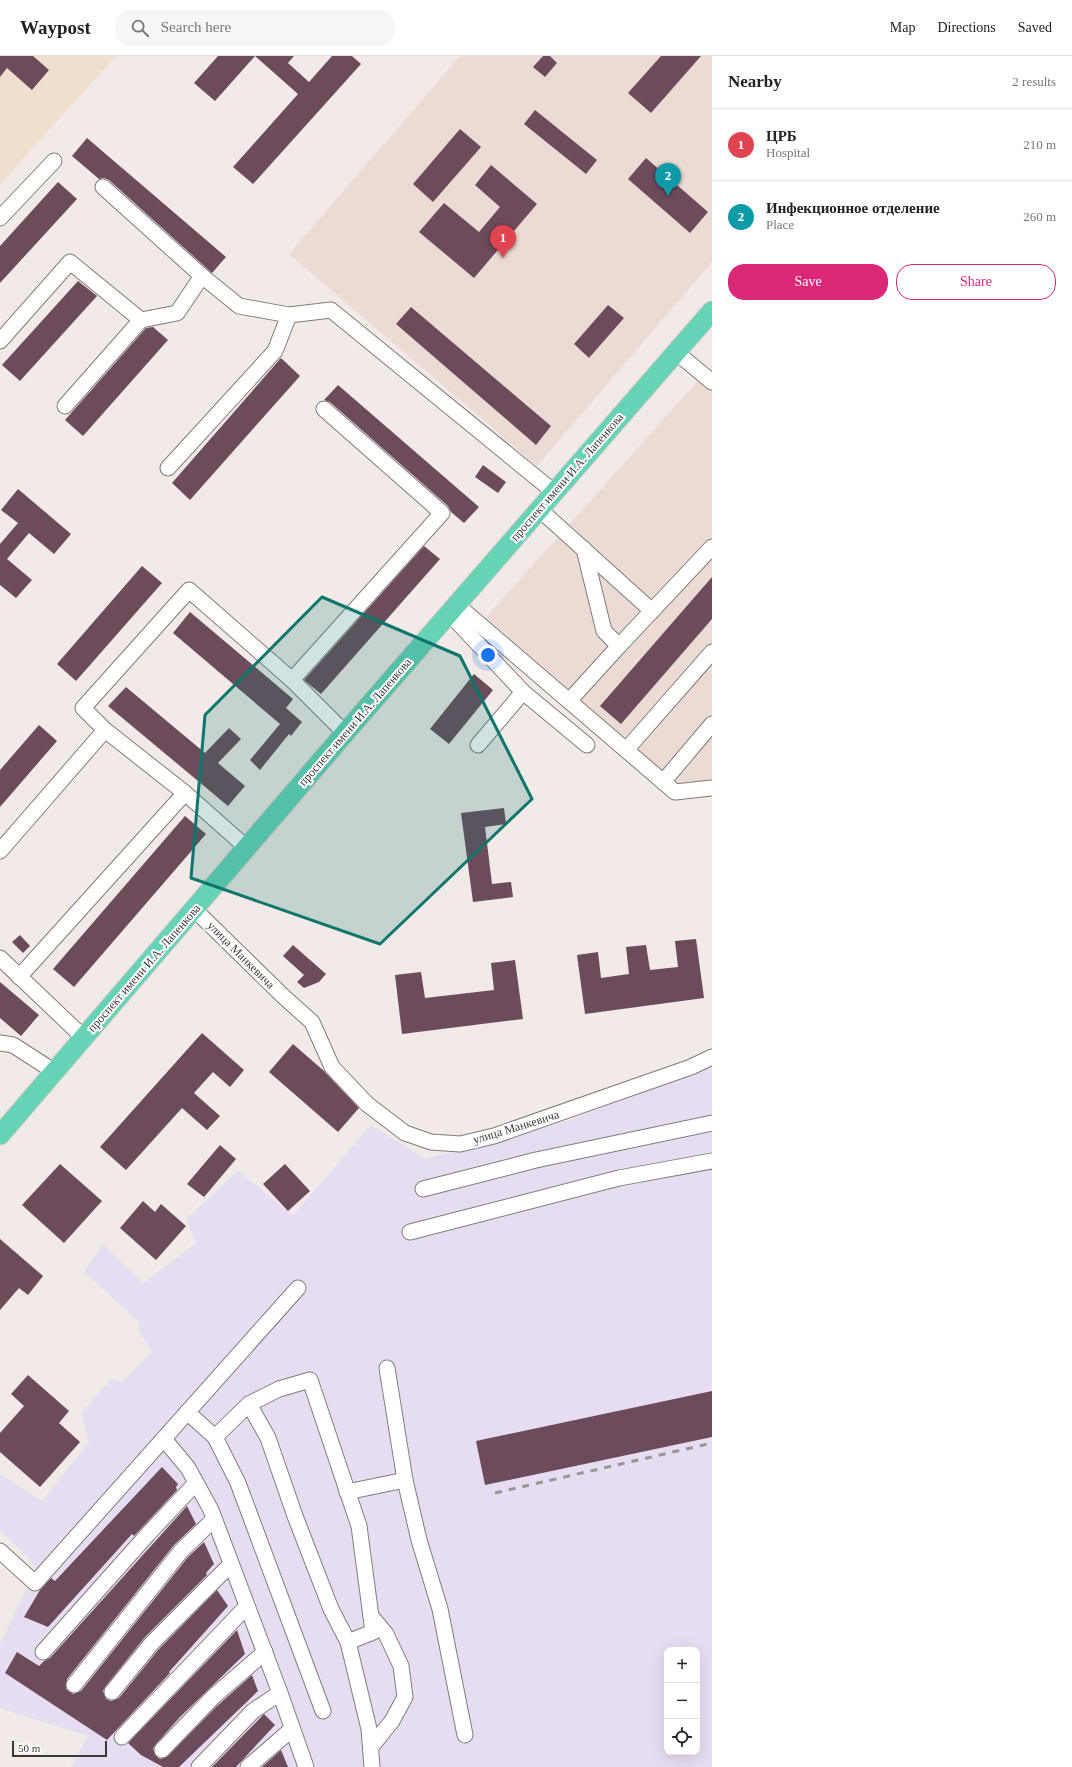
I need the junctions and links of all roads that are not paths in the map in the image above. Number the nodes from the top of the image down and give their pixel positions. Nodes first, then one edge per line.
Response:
1 (54, 161) dead end
2 (103, 187) dead end
3 (0, 218) edge
4 (202, 276) junction
5 (712, 311) edge
6 (289, 315) junction
7 (141, 320) junction
8 (0, 341) edge
9 (676, 352) junction
10 (712, 382) edge
11 (65, 406) dead end
12 (324, 409) dead end
13 (168, 468) dead end
14 (554, 492) junction
15 (539, 508) junction
16 (712, 547) edge
17 (584, 549) junction
18 (453, 609) junction
19 (652, 611) junction
20 (619, 646) junction
21 (712, 652) edge
22 (292, 680) junction
23 (522, 692) junction
24 (569, 701) junction
25 (712, 724) edge
26 (105, 730) junction
27 (345, 733) junction
28 (478, 745) dead end
29 (587, 745) dead end
30 (626, 750) junction
31 (663, 782) junction
32 (712, 788) edge
33 (185, 793) junction
34 (247, 848) junction
35 (0, 851) edge
36 (195, 910) junction
37 (0, 958) edge
38 (19, 977) junction
39 (83, 1038) junction
40 (0, 1043) edge
41 (712, 1057) edge
42 (54, 1072) junction
43 (712, 1123) edge
44 (0, 1135) edge
45 (712, 1161) edge
46 (423, 1190) dead end
47 (410, 1232) dead end
48 (298, 1288) dead end
49 (387, 1368) dead end
50 (250, 1404) junction
51 (188, 1412) junction
52 (216, 1437) junction
53 (164, 1439) junction
54 (405, 1480) junction
55 (196, 1483) junction
56 (347, 1492) junction
57 (214, 1519) junction
58 (0, 1551) edge
59 (231, 1564) junction
60 (247, 1606) junction
61 (371, 1616) junction
62 (348, 1642) junction
63 (43, 1652) dead end
64 (265, 1652) junction
65 (74, 1685) dead end
66 (112, 1692) dead end
67 (280, 1693) junction
68 (323, 1711) dead end
69 (292, 1729) junction
70 (465, 1735) dead end
71 (122, 1737) dead end
72 (371, 1748) junction
73 (162, 1750) dead end
74 (199, 1767) edge
75 (248, 1767) edge
76 (306, 1767) edge
77 (372, 1767) edge

1 - 3 street
2 - 4 street
4 - 6 street
4 - 7 street
5 - 9 main road, проспект имени И.А. Лапенкова
6 - 13 street
6 - 14 street
7 - 8 street
7 - 11 street
9 - 10 street
9 - 14 main road, проспект имени И.А. Лапенкова
12 - 22 street
14 - 15 main road, проспект имени И.А. Лапенкова
15 - 17 street
15 - 18 main road, проспект имени И.А. Лапенкова
16 - 19 street
17 - 19 street
17 - 20 street
18 - 23 street
18 - 24 street
18 - 27 main road, проспект имени И.А. Лапенкова
19 - 20 street
20 - 24 street
21 - 30 street
22 - 26 street
22 - 27 street
23 - 28 street
23 - 29 street
24 - 30 street
25 - 31 street
26 - 33 street
26 - 35 street
27 - 34 main road, проспект имени И.А. Лапенкова
30 - 31 street
31 - 32 street
33 - 34 street
33 - 38 street
34 - 36 main road, проспект имени И.А. Лапенкова
36 - 39 main road, проспект имени И.А. Лапенкова
36 - 41 street, улица Манкевича
37 - 38 street
38 - 39 street
39 - 42 main road, проспект имени И.А. Лапенкова
40 - 42 street
42 - 44 main road, проспект имени И.А. Лапенкова
43 - 46 street
45 - 47 street
48 - 51 street
49 - 54 street
50 - 52 street
50 - 56 street
50 - 62 street
51 - 52 street
51 - 53 street
52 - 68 street
53 - 55 street
53 - 58 street
54 - 56 street
54 - 70 street
55 - 57 street
55 - 63 street
56 - 61 street
57 - 59 street
57 - 65 street
59 - 60 street
59 - 66 street
60 - 64 street
60 - 71 street
61 - 62 street
61 - 72 street
62 - 72 street
64 - 67 street
64 - 73 street
67 - 69 street
67 - 74 street
69 - 75 street
69 - 76 street
72 - 77 street

